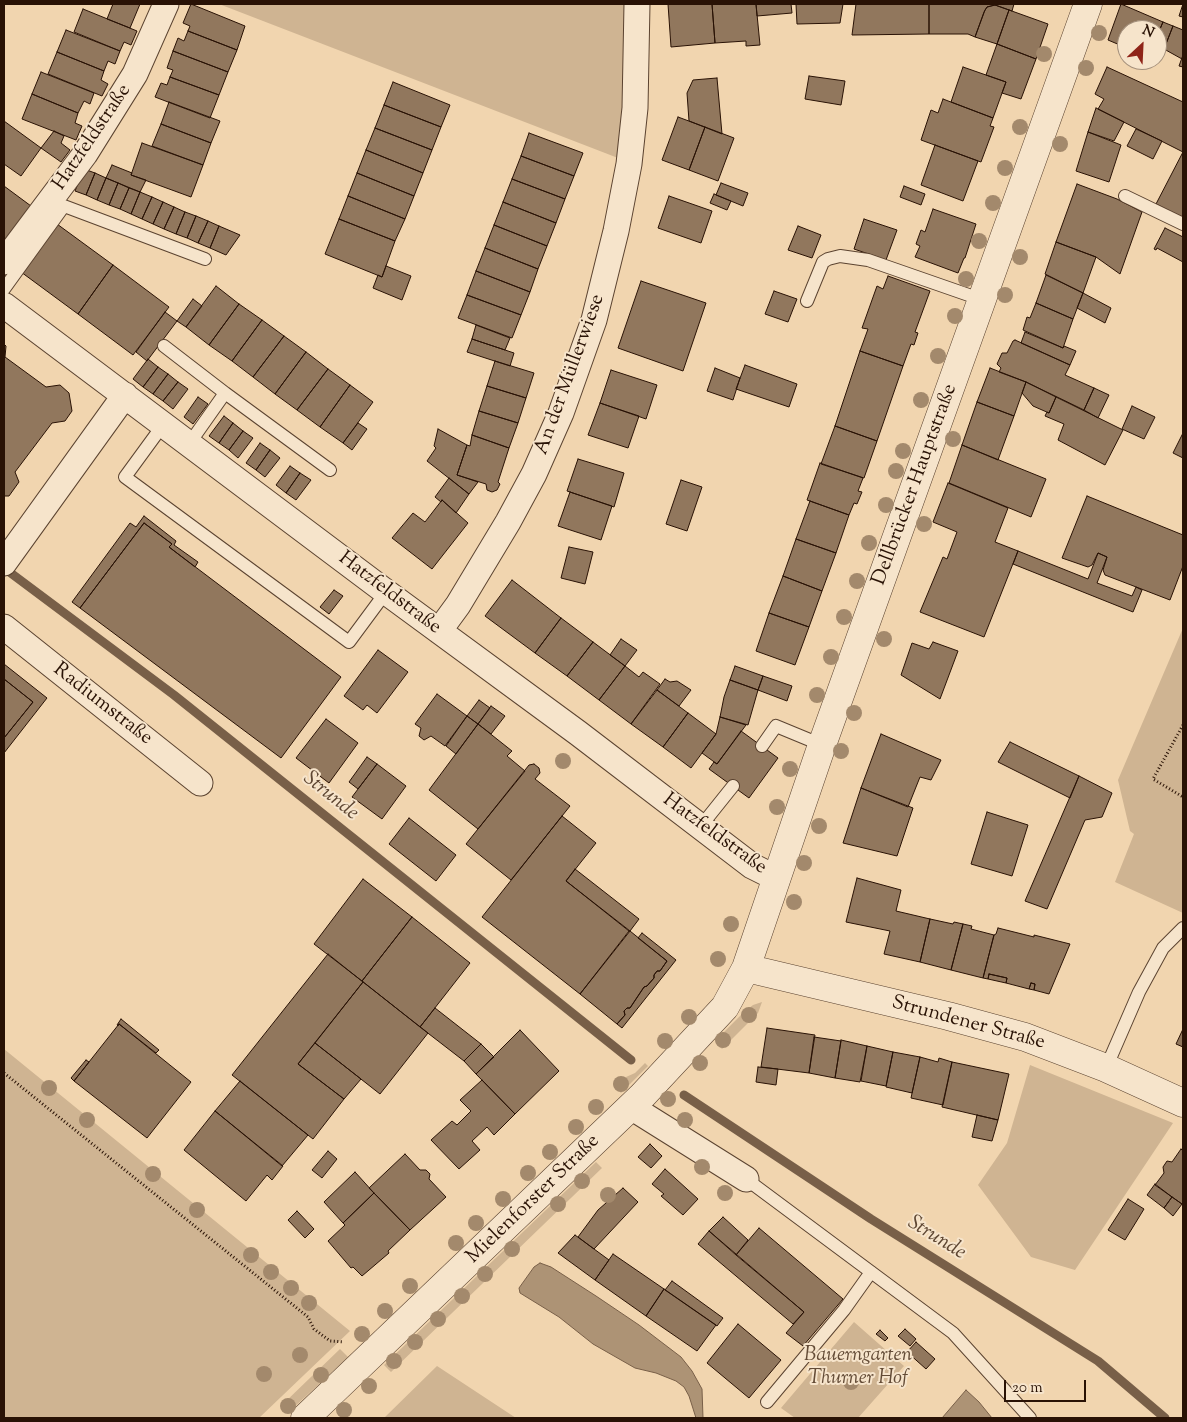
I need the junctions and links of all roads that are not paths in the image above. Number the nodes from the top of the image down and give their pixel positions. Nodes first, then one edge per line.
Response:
1 (166, 4) edge
2 (637, 4) edge
3 (1088, 4) edge
4 (1125, 196) dead end
5 (1183, 224) edge
6 (205, 259) dead end
7 (4, 262) edge
8 (4, 289) edge
9 (983, 300) junction
10 (807, 301) dead end
11 (4, 306) edge
12 (164, 346) dead end
13 (225, 393) junction
14 (125, 396) junction
15 (163, 425) junction
16 (189, 444) junction
17 (330, 470) dead end
18 (5, 561) edge
19 (386, 592) junction
20 (4, 627) edge
21 (439, 631) junction
22 (822, 745) junction
23 (762, 746) dead end
24 (200, 783) dead end
25 (733, 786) dead end
26 (702, 826) junction
27 (776, 878) junction
28 (1183, 928) edge
29 (746, 968) junction
30 (1106, 1068) junction
31 (637, 1101) junction
32 (1183, 1103) edge
33 (746, 1178) joint
34 (871, 1272) junction
35 (767, 1402) dead end
36 (305, 1418) edge
37 (1030, 1418) edge

1 - 7 street, Hatzfeldstraße
2 - 21 street, An der Müllerwiese
3 - 9 street, Dellbrücker Hauptstraße
4 - 5 lane
6 - 8 lane
9 - 10 lane
9 - 22 street, Dellbrücker Hauptstraße
11 - 14 street, Hatzfeldstraße
12 - 13 lane
13 - 16 lane
13 - 17 lane
14 - 15 street, Hatzfeldstraße
14 - 18 street
15 - 16 street, Hatzfeldstraße
15 - 19 lane
16 - 19 street, Hatzfeldstraße
19 - 21 street, Hatzfeldstraße
20 - 24 street, Radiumstraße
21 - 26 street, Hatzfeldstraße
22 - 23 lane
22 - 27 street, Dellbrücker Hauptstraße
25 - 26 lane
26 - 27 street, Hatzfeldstraße
27 - 29 street, Dellbrücker Hauptstraße
28 - 30 lane
29 - 30 street, Strundener Straße
29 - 31 street, Mielenforster Straße
30 - 32 street, Strundener Straße
31 - 33 street
31 - 36 street, Mielenforster Straße
33 - 34 lane
34 - 35 lane
34 - 37 lane

